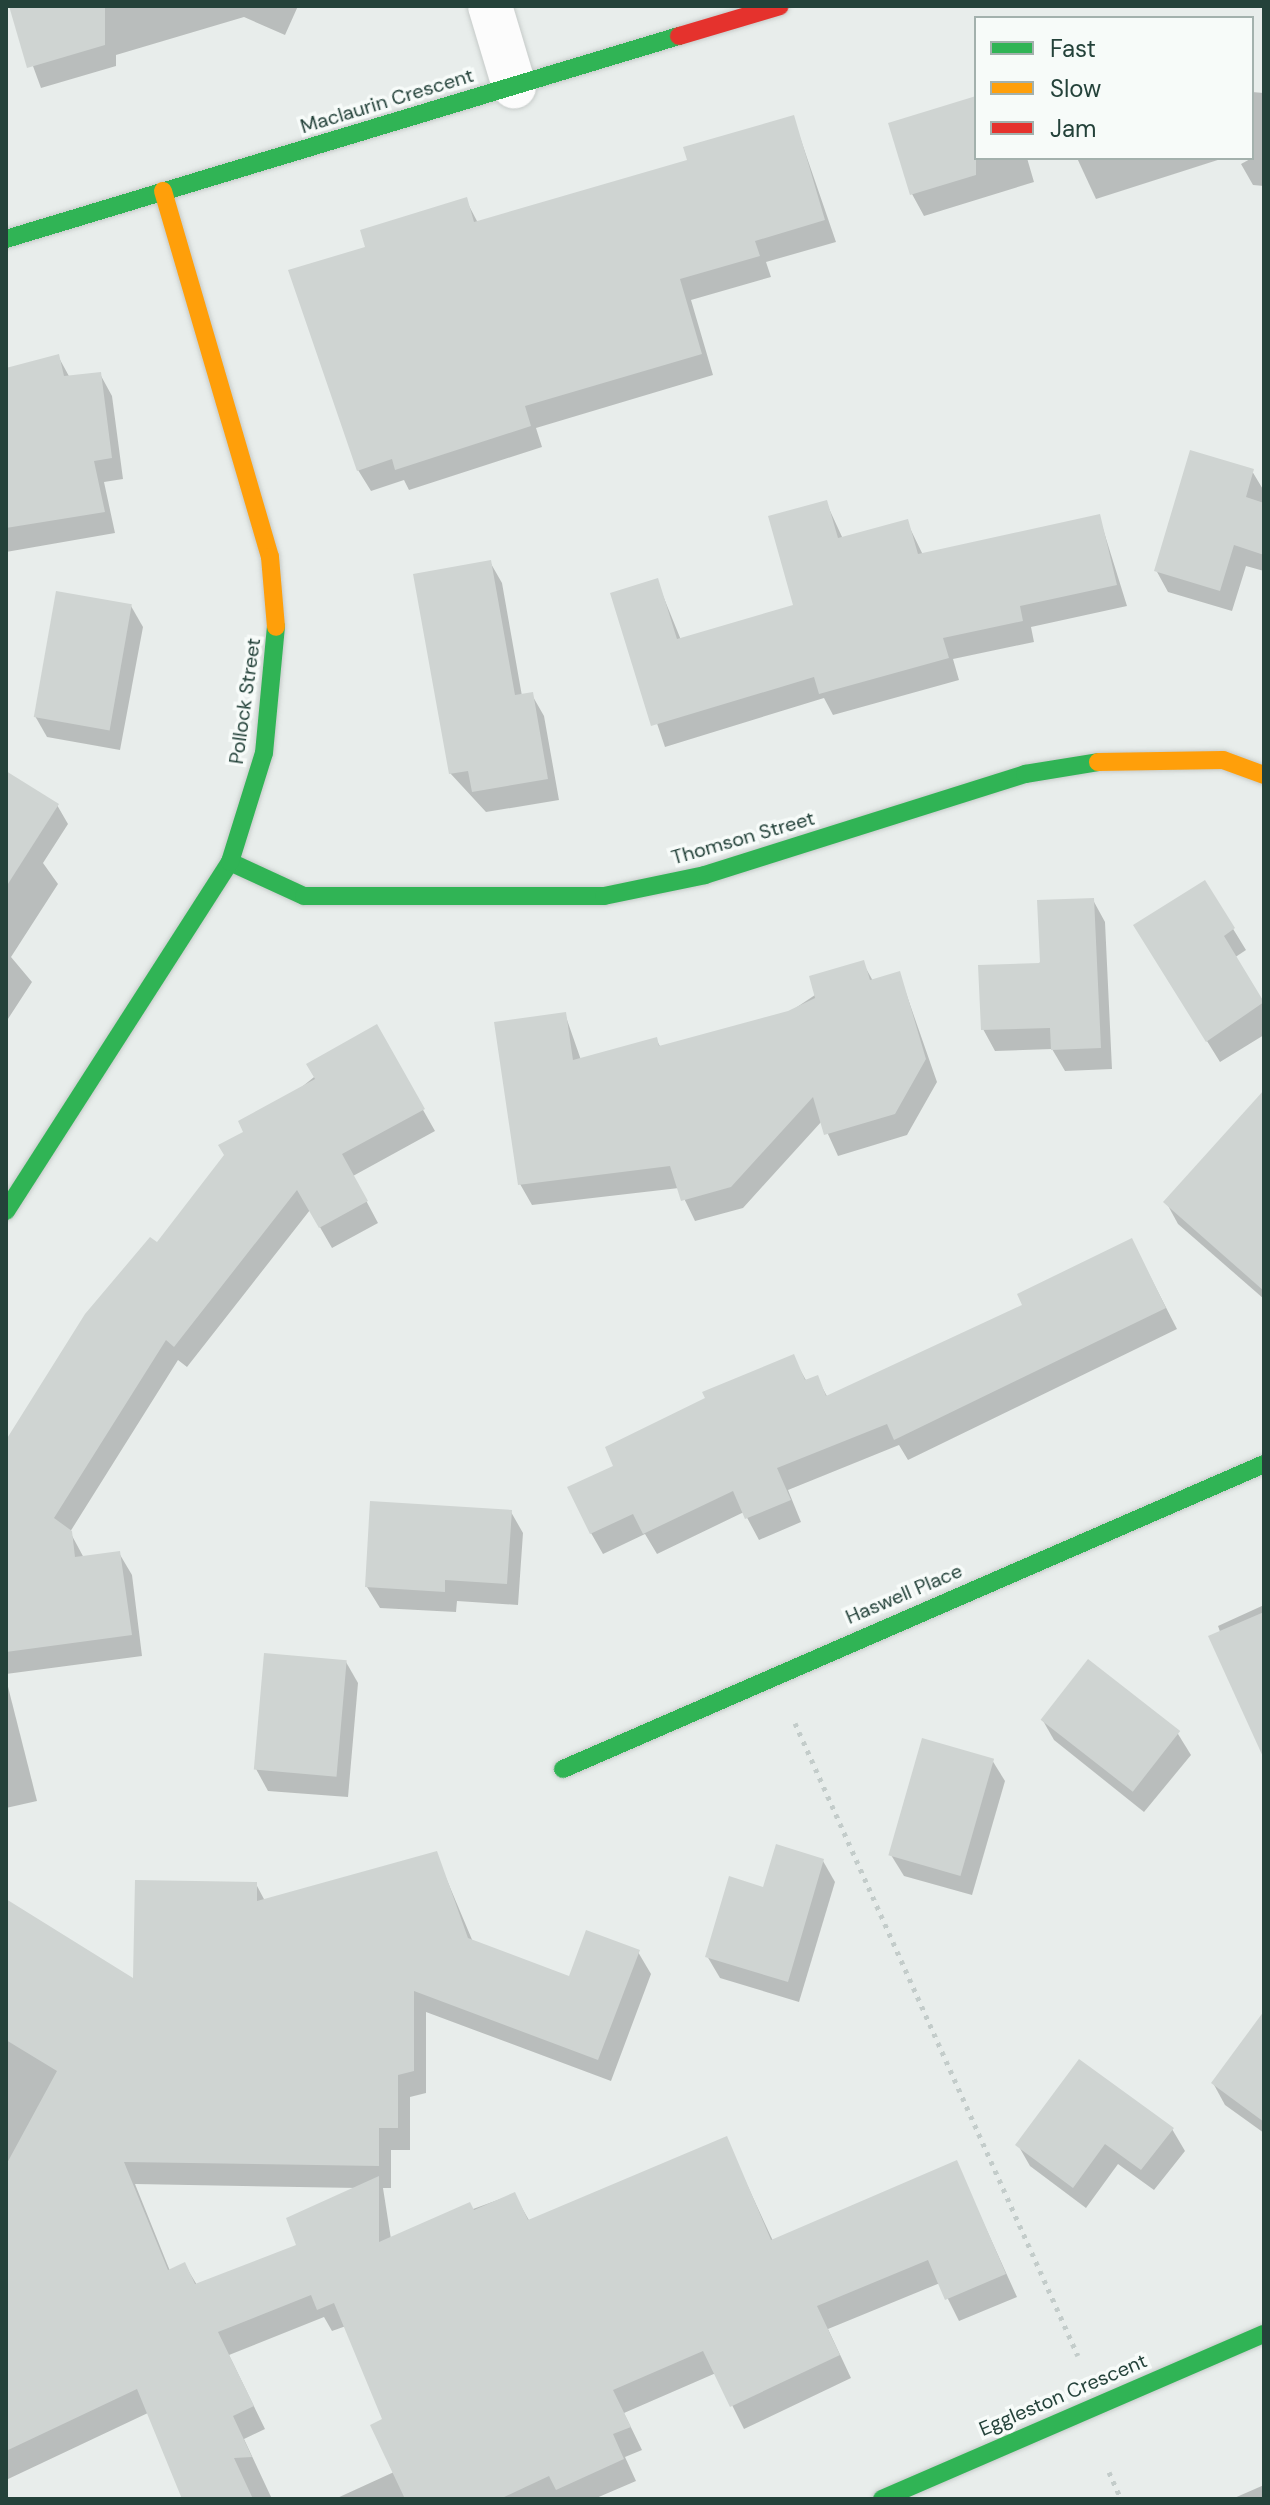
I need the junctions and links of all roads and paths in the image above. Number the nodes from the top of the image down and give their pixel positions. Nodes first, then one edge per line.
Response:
1 (490, 6) edge
2 (780, 6) edge
3 (514, 86) junction
4 (163, 191) junction
5 (6, 239) edge
6 (1264, 775) edge
7 (230, 862) junction
8 (6, 1211) edge
9 (1264, 1464) edge
10 (773, 1674) junction
11 (563, 1769) dead end
12 (1264, 2334) edge
13 (1077, 2355) dead end
14 (1109, 2472) dead end
15 (882, 2499) edge
16 (1121, 2499) edge

1 - 3 street
2 - 3 street, Maclaurin Crescent
3 - 4 street, Maclaurin Crescent
4 - 5 street, Maclaurin Crescent
4 - 7 street, Pollock Street
6 - 7 street, Thomson Street
7 - 8 street, Pollock Street
9 - 10 street, Haswell Place
10 - 11 street, Haswell Place
10 - 13 path
12 - 15 street, Eggleston Crescent
14 - 16 path

